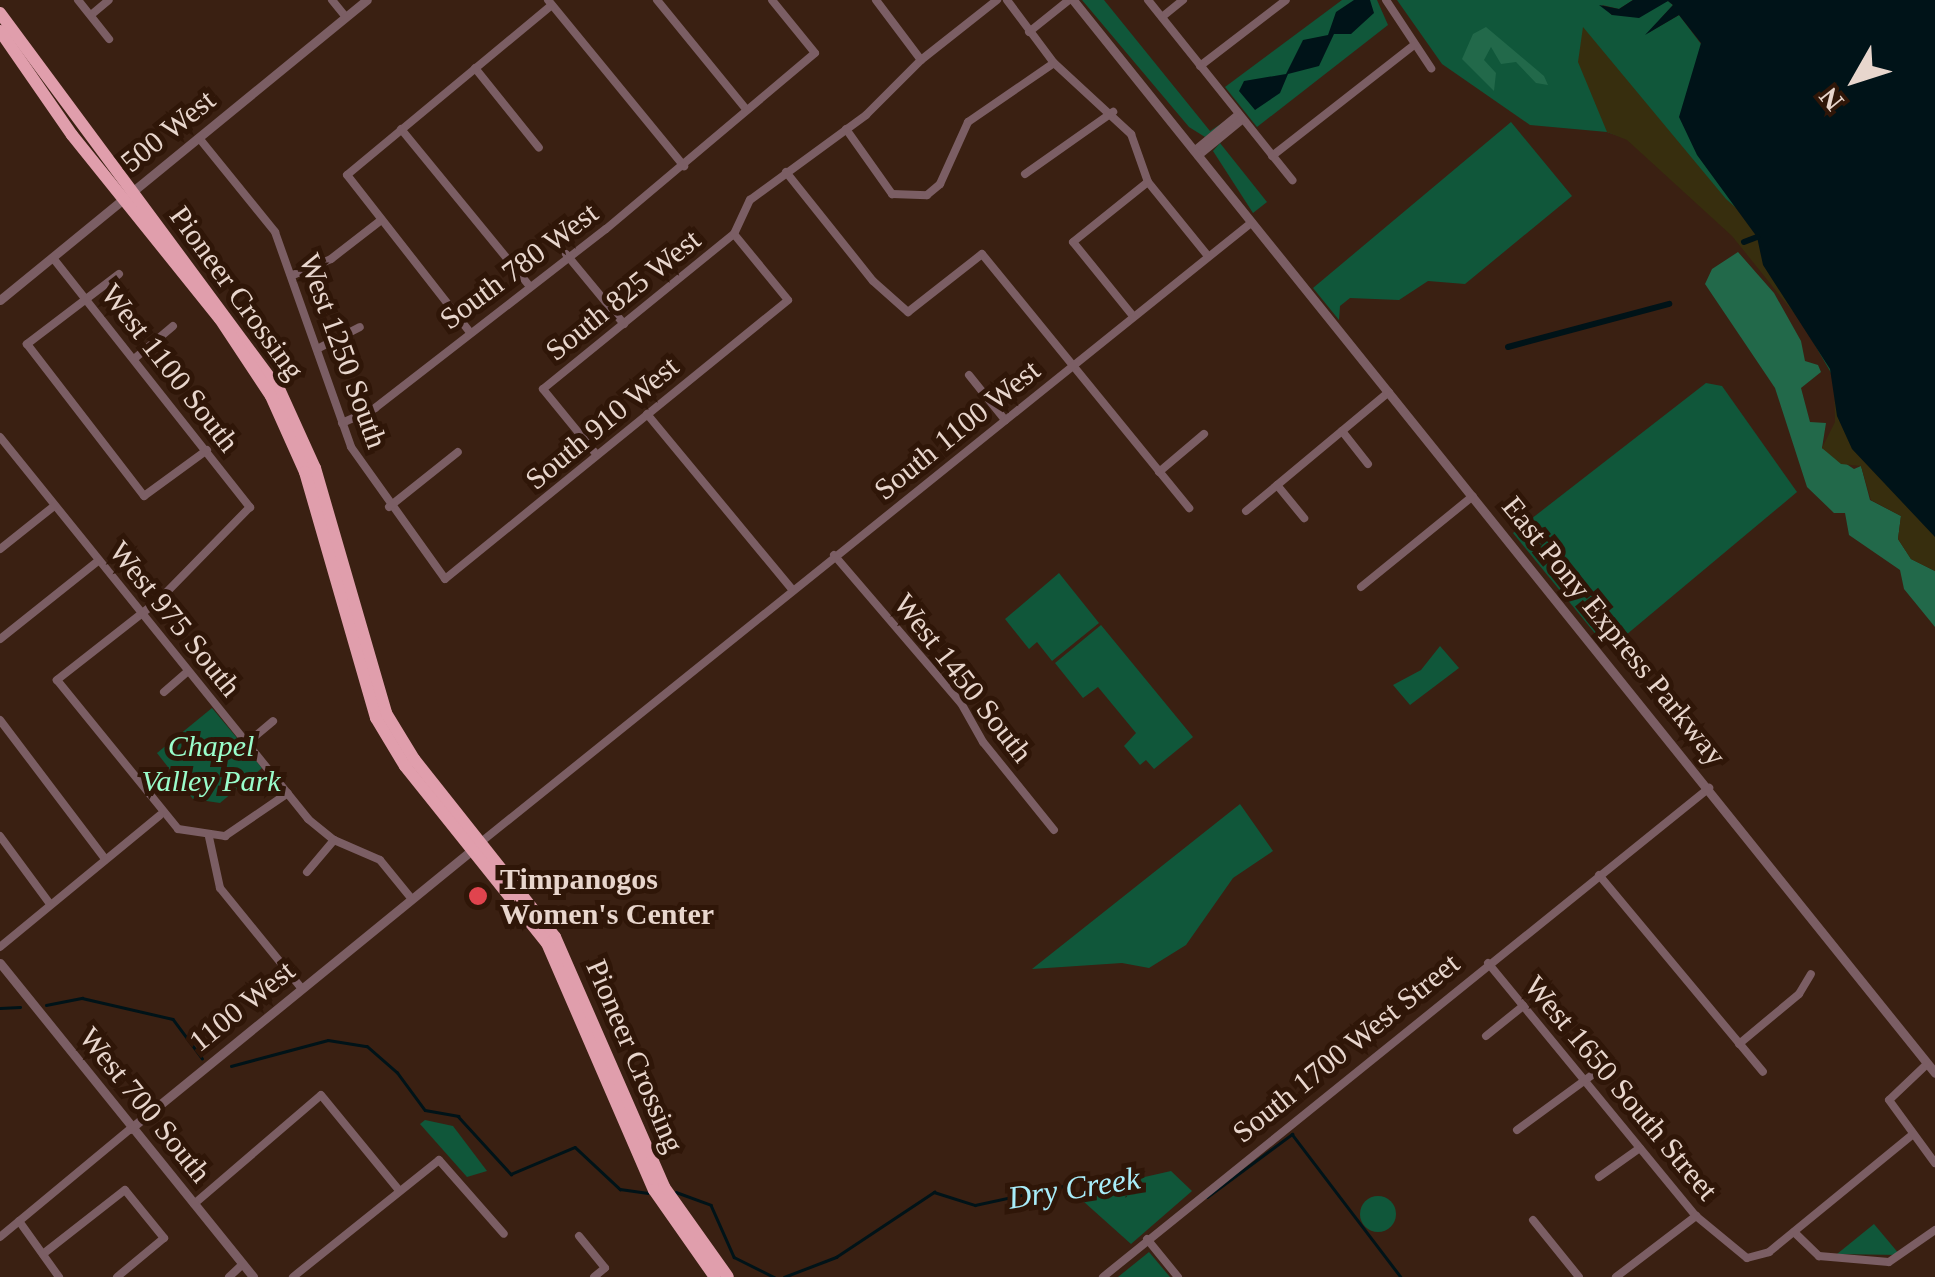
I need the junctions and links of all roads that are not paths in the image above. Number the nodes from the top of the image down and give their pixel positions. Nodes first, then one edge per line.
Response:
1 (78, 0) edge
2 (108, 0) edge
3 (332, 0) edge
4 (367, 0) edge
5 (657, 0) edge
6 (772, 0) edge
7 (876, 0) edge
8 (998, 0) edge
9 (1008, 0) edge
10 (1071, 0) edge
11 (1148, 0) edge
12 (1183, 0) edge
13 (1286, 0) edge
14 (1386, 0) edge
15 (550, 2) edge
16 (0, 13) edge
17 (90, 15) junction
18 (346, 17) junction
19 (1162, 17) junction
20 (0, 31) edge
21 (1029, 32) junction
22 (109, 39) dead end
23 (1414, 45) junction
24 (921, 60) junction
25 (1054, 63) junction
26 (1200, 66) junction
27 (474, 68) junction
28 (1432, 68) dead end
29 (746, 109) junction
30 (1113, 112) junction
31 (1241, 116) junction
32 (401, 128) junction
33 (846, 129) junction
34 (199, 138) junction
35 (539, 148) dead end
36 (1196, 154) junction
37 (1272, 156) junction
38 (684, 166) junction
39 (786, 172) junction
40 (1025, 174) dead end
41 (1292, 180) dead end
42 (1148, 182) junction
43 (127, 197) junction
44 (380, 221) junction
45 (1252, 222) junction
46 (734, 234) junction
47 (566, 254) junction
48 (1208, 256) junction
49 (53, 258) junction
50 (119, 274) dead end
51 (292, 275) junction
52 (528, 284) junction
53 (0, 300) edge
54 (87, 300) junction
55 (1132, 316) junction
56 (624, 324) junction
57 (173, 326) dead end
58 (360, 327) dead end
59 (469, 331) junction
60 (317, 349) junction
61 (134, 358) junction
62 (1072, 366) junction
63 (968, 375) dead end
64 (1389, 392) junction
65 (647, 414) junction
66 (1005, 420) junction
67 (342, 423) junction
68 (1342, 431) junction
69 (1204, 434) dead end
70 (0, 437) edge
71 (4, 450) edge
72 (207, 450) junction
73 (458, 452) dead end
74 (596, 454) junction
75 (1368, 464) dead end
76 (1159, 472) junction
77 (1277, 485) junction
78 (1472, 496) junction
79 (54, 506) junction
80 (389, 507) junction
81 (1189, 508) dead end
82 (1246, 511) dead end
83 (1304, 518) dead end
84 (0, 550) edge
85 (834, 555) junction
86 (98, 561) junction
87 (445, 580) joint
88 (1361, 588) dead end
89 (792, 589) junction
90 (141, 614) junction
91 (0, 640) edge
92 (188, 672) junction
93 (164, 692) dead end
94 (0, 720) edge
95 (273, 722) dead end
96 (9, 731) junction
97 (0, 738) edge
98 (247, 742) junction
99 (1709, 788) junction
100 (288, 793) junction
101 (160, 814) junction
102 (516, 814) joint
103 (1054, 830) dead end
104 (0, 836) edge
105 (209, 838) junction
106 (334, 840) junction
107 (477, 846) junction
108 (105, 859) junction
109 (306, 872) dead end
110 (1599, 875) junction
111 (411, 898) junction
112 (50, 904) junction
113 (0, 947) edge
114 (0, 963) edge
115 (1488, 964) junction
116 (1811, 974) dead end
117 (302, 989) junction
118 (1523, 1006) junction
119 (1486, 1036) dead end
120 (1739, 1044) junction
121 (1610, 1062) dead end
122 (1927, 1064) junction
123 (1763, 1072) dead end
124 (1935, 1074) edge
125 (1586, 1082) junction
126 (130, 1129) junction
127 (1517, 1130) dead end
128 (1912, 1135) junction
129 (1640, 1148) junction
130 (1935, 1163) edge
131 (1599, 1177) dead end
132 (398, 1188) junction
133 (662, 1193) junction
134 (194, 1204) junction
135 (1696, 1216) junction
136 (1534, 1220) dead end
137 (19, 1221) junction
138 (1935, 1230) edge
139 (1794, 1232) junction
140 (504, 1234) dead end
141 (580, 1236) dead end
142 (0, 1237) edge
143 (1147, 1239) junction
144 (43, 1254) junction
145 (243, 1264) junction
146 (130, 1273) edge
147 (59, 1277) edge
148 (118, 1277) edge
149 (229, 1277) edge
150 (253, 1277) edge
151 (292, 1277) edge
152 (594, 1277) edge
153 (715, 1277) edge
154 (728, 1277) edge
155 (1102, 1277) edge
156 (1178, 1277) edge
157 (1579, 1277) edge
158 (1616, 1277) edge

1 - 17 street
2 - 17 street
3 - 18 street
4 - 18 street, 500 West
5 - 29 street
6 - 29 street, South 780 West
7 - 24 street
8 - 24 street, South 825 West
9 - 21 street
10 - 21 street
10 - 36 street, East Pony Express Parkway
11 - 19 street
12 - 19 street
13 - 26 street
14 - 23 street
15 - 27 street
15 - 38 street
16 - 43 highway, Pioneer Crossing
17 - 22 street
18 - 34 street, 500 West
19 - 26 street
20 - 43 highway, Pioneer Crossing
21 - 25 street
23 - 28 street
23 - 37 street
24 - 33 street, South 825 West
25 - 30 street
25 - 33 street
26 - 31 street
27 - 32 street
27 - 35 street
29 - 38 street, South 780 West
30 - 40 street
30 - 42 street
31 - 36 street
31 - 37 street
32 - 44 street
32 - 52 street
33 - 39 street, South 825 West
34 - 43 street, 500 West
34 - 51 street, West 1250 South
36 - 45 street, East Pony Express Parkway
37 - 41 street
38 - 47 street, South 780 West
39 - 46 street, South 825 West
39 - 62 street
42 - 48 street
42 - 55 street
43 - 49 street, 500 West
43 - 107 highway, Pioneer Crossing
44 - 51 street
44 - 59 street
45 - 48 street, South 1100 West
45 - 64 street, East Pony Express Parkway
46 - 56 street, South 825 West
46 - 65 street, South 910 West
47 - 52 street, South 780 West
47 - 56 street
48 - 55 street, South 1100 West
49 - 53 street, 500 West
49 - 54 street, West 1100 South
50 - 54 street
51 - 60 street, West 1250 South
52 - 59 street, South 780 West
54 - 61 street, West 1100 South
54 - 72 street
55 - 62 street, South 1100 West
56 - 74 street, South 825 West
57 - 61 street
58 - 60 street
59 - 67 street, South 780 West
60 - 67 street, West 1250 South
61 - 72 street, West 1100 South
62 - 66 street, South 1100 West
62 - 76 street
63 - 66 street
64 - 68 street
64 - 78 street, East Pony Express Parkway
65 - 74 street, South 910 West
65 - 89 street
66 - 85 street, South 1100 West
67 - 80 street, West 1250 South
68 - 75 street
68 - 77 street
69 - 76 street
70 - 71 street, West 975 South
71 - 79 street, West 975 South
72 - 90 street, West 1100 South
73 - 80 street
74 - 87 street, South 910 West
76 - 81 street
77 - 82 street
77 - 83 street
78 - 88 street
78 - 99 street, East Pony Express Parkway
79 - 84 street
79 - 86 street, West 975 South
80 - 87 street, West 1250 South
85 - 89 street, South 1100 West
85 - 103 street, West 1450 South
86 - 90 street, West 975 South
86 - 91 street
89 - 102 street, South 1100 West
90 - 92 street, West 975 South
90 - 101 street
92 - 93 street
92 - 98 street, West 975 South
94 - 96 street
95 - 98 street
96 - 97 street
96 - 108 street
98 - 100 street, West 975 South
99 - 110 street, South 1700 West Street
99 - 122 street, East Pony Express Parkway
100 - 105 street
100 - 106 street, West 975 South
101 - 105 street
101 - 108 street
102 - 107 street, 1100 West
104 - 112 street
105 - 117 street
106 - 109 street
106 - 111 street, West 975 South
107 - 111 street, 1100 West
107 - 133 highway, Pioneer Crossing
108 - 112 street
110 - 115 street, South 1700 West Street
110 - 120 street
111 - 117 street, 1100 West
112 - 113 street
114 - 126 street, West 700 South
115 - 118 street, West 1650 South Street
115 - 143 street, South 1700 West Street
116 - 120 street
117 - 126 street, 1100 West
118 - 119 street
118 - 125 street, West 1650 South Street
120 - 123 street
121 - 125 street
122 - 124 street, East Pony Express Parkway
122 - 128 street
125 - 127 street
125 - 129 street, West 1650 South Street
126 - 134 street, West 700 South
126 - 137 street, 1100 West
128 - 130 street
128 - 139 street
129 - 131 street
129 - 135 street, West 1650 South Street
132 - 134 street
132 - 140 street
132 - 151 street
133 - 153 highway, Pioneer Crossing
133 - 154 highway, Pioneer Crossing
134 - 145 street, West 700 South
135 - 139 street, West 1650 South Street
135 - 158 street
136 - 157 street
137 - 142 street, 1100 West
137 - 144 street
138 - 139 street
141 - 152 street
143 - 155 street, South 1700 West Street
143 - 156 street
144 - 146 street
144 - 147 street
145 - 149 street
145 - 150 street, West 700 South
146 - 148 street

